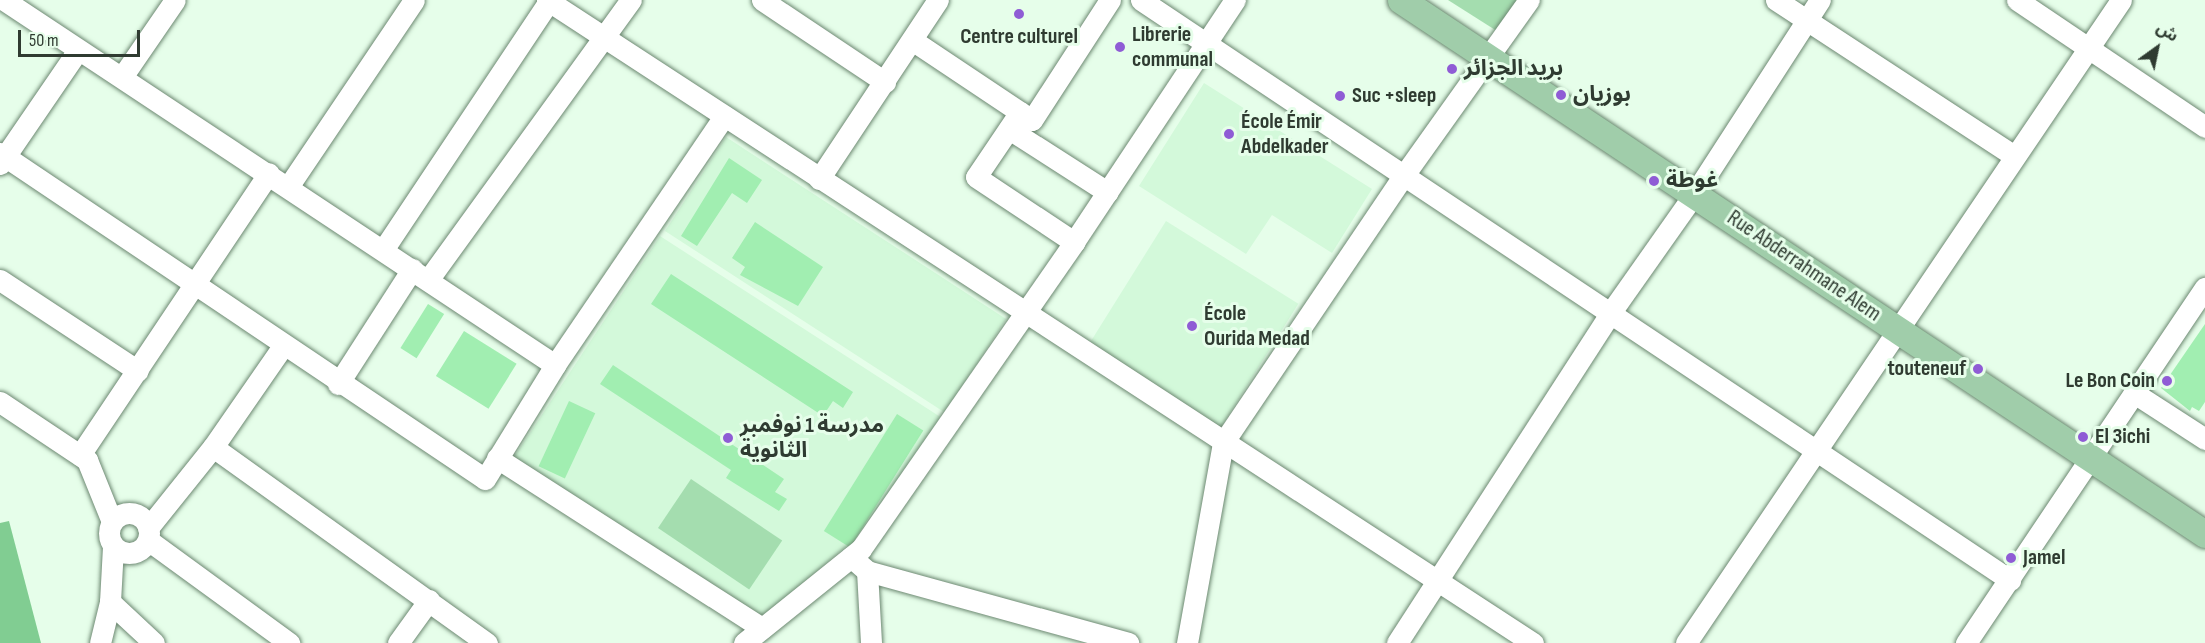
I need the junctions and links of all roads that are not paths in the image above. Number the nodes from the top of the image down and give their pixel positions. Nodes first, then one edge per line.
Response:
1 (4, 0) edge
2 (175, 0) edge
3 (414, 0) edge
4 (631, 0) edge
5 (938, 0) edge
6 (1110, 0) edge
7 (1141, 0) edge
8 (1235, 0) edge
9 (1401, 0) edge
10 (1529, 0) edge
11 (1776, 0) edge
12 (1820, 0) edge
13 (2017, 0) edge
14 (2121, 0) edge
15 (548, 1) edge
16 (768, 2) edge
17 (1806, 20) junction
18 (604, 38) junction
19 (912, 40) junction
20 (1205, 43) junction
21 (2089, 48) junction
22 (78, 50) junction
23 (1489, 58) junction
24 (122, 77) junction
25 (885, 82) junction
26 (724, 116) junction
27 (1015, 120) junction
28 (2205, 127) edge
29 (2013, 155) junction
30 (2, 158) edge
31 (268, 173) junction
32 (1404, 175) junction
33 (819, 179) junction
34 (288, 186) junction
35 (1107, 192) junction
36 (1695, 193) junction
37 (1074, 242) junction
38 (384, 250) junction
39 (420, 274) junction
40 (0, 280) edge
41 (196, 286) junction
42 (2205, 288) edge
43 (1611, 312) junction
44 (1025, 314) junction
45 (1899, 330) junction
46 (283, 346) junction
47 (555, 365) junction
48 (138, 371) junction
49 (338, 384) junction
50 (2134, 393) junction
51 (0, 402) edge
52 (2205, 439) edge
53 (1224, 443) junction
54 (213, 447) junction
55 (1815, 448) junction
56 (80, 455) junction
57 (497, 458) junction
58 (2090, 458) junction
59 (112, 522) junction
60 (2205, 534) edge
61 (146, 540) junction
62 (113, 547) junction
63 (851, 557) junction
64 (867, 571) junction
65 (2010, 580) junction
66 (1437, 581) junction
67 (429, 600) junction
68 (110, 602) junction
69 (762, 628) junction
70 (1082, 637) edge
71 (100, 643) edge
72 (154, 643) edge
73 (289, 643) edge
74 (398, 643) edge
75 (487, 643) edge
76 (744, 643) edge
77 (871, 643) edge
78 (1128, 643) edge
79 (1187, 643) edge
80 (1397, 643) edge
81 (1533, 643) edge
82 (1686, 643) edge
83 (1966, 643) edge

1 - 22 street
2 - 24 street
3 - 34 street
4 - 18 street
5 - 19 street
6 - 27 street
7 - 20 street
8 - 20 street
9 - 23 main road, Rue Abderrahmane Alem
10 - 23 street
11 - 17 street
12 - 17 street
13 - 21 street
14 - 21 street
15 - 18 street
15 - 38 street
16 - 25 street
17 - 29 street
17 - 36 street
18 - 26 street
18 - 39 street
19 - 25 street
19 - 27 street
20 - 32 street
20 - 35 street
21 - 28 street
21 - 29 street
22 - 24 street
22 - 30 street
23 - 32 street
23 - 36 main road, Rue Abderrahmane Alem
24 - 31 street
25 - 33 street
26 - 33 street
26 - 47 street
27 - 35 street
27 - 37 street
29 - 45 street
30 - 41 street
31 - 34 street
31 - 41 street
32 - 43 street
32 - 53 street
33 - 44 street
34 - 38 street
35 - 37 street
36 - 43 street
36 - 45 main road, Rue Abderrahmane Alem
37 - 44 street
38 - 39 street
39 - 47 street
39 - 49 street
40 - 48 street
41 - 46 street
41 - 48 street
42 - 50 street
43 - 55 street
43 - 66 street
44 - 53 street
44 - 63 street
45 - 55 street
45 - 58 main road, Rue Abderrahmane Alem
46 - 49 street
46 - 54 street
47 - 57 street
48 - 56 street
49 - 57 street
50 - 52 street
50 - 58 street
51 - 56 street
53 - 66 street
53 - 79 street
54 - 61 street
54 - 67 street
55 - 65 street
55 - 82 street
56 - 59 street
57 - 69 street
58 - 60 main road, Rue Abderrahmane Alem
58 - 65 street
59 - 61 street
59 - 62 street
61 - 62 street
61 - 68 street
61 - 73 street
62 - 68 street
63 - 64 street
63 - 69 street
64 - 70 street
64 - 77 street
65 - 83 street
66 - 80 street
66 - 81 street
67 - 74 street
67 - 75 street
68 - 71 street
68 - 72 street
69 - 76 street
70 - 78 street

